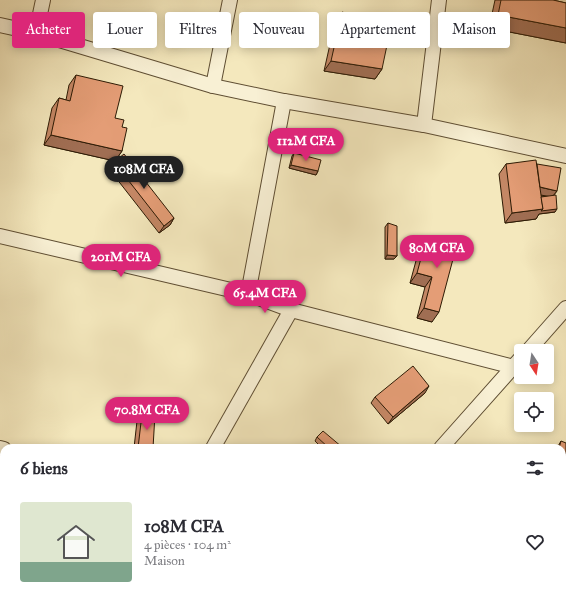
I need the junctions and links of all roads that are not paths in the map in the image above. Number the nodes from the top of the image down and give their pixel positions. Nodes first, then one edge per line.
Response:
1 (43, 0) edge
2 (230, 0) edge
3 (439, 0) edge
4 (40, 12) edge
5 (0, 25) edge
6 (12, 28) edge
7 (85, 48) edge
8 (213, 86) junction
9 (284, 101) junction
10 (424, 125) junction
11 (566, 156) edge
12 (0, 236) edge
13 (248, 294) junction
14 (566, 308) edge
15 (291, 310) junction
16 (534, 344) edge
17 (514, 361) edge
18 (514, 365) edge
19 (215, 444) edge
20 (445, 444) edge

1 - 4 street
2 - 8 street
3 - 10 street
5 - 6 street
7 - 8 street
8 - 9 street
9 - 10 street
9 - 13 street
10 - 11 street
12 - 13 street
13 - 15 street
14 - 16 street
15 - 17 street
15 - 19 street
18 - 20 street

